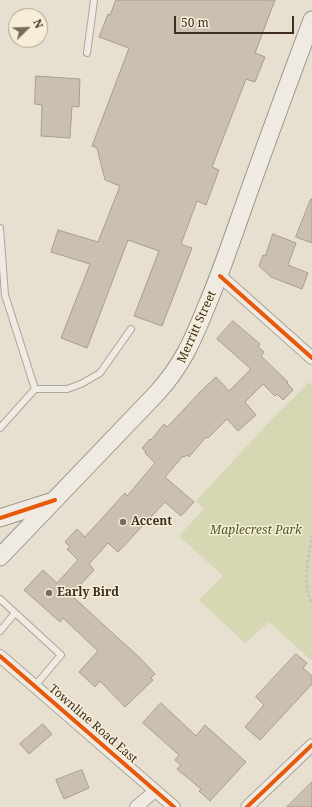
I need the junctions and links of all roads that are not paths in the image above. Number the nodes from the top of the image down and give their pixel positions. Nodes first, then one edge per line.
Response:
1 (94, 0) edge
2 (312, 20) edge
3 (87, 52) dead end
4 (0, 228) edge
5 (220, 276) junction
6 (131, 329) dead end
7 (312, 358) edge
8 (35, 390) junction
9 (0, 428) edge
10 (55, 500) junction
11 (0, 518) edge
12 (0, 557) edge
13 (0, 599) edge
14 (15, 613) junction
15 (0, 630) edge
16 (0, 656) edge
17 (34, 687) junction
18 (312, 745) edge
19 (155, 791) junction
20 (136, 807) edge
21 (174, 807) edge
22 (247, 807) edge

1 - 3 lane
2 - 5 main road, Merritt Street
4 - 8 lane
5 - 7 street
5 - 10 main road, Merritt Street
6 - 8 lane
8 - 9 lane
10 - 11 main road
10 - 12 main road, Merritt Street
13 - 14 lane
14 - 15 lane
14 - 17 lane
16 - 17 street, Townline Road East
17 - 19 street, Townline Road East
18 - 22 street
19 - 20 street
19 - 21 street, Townline Road East

